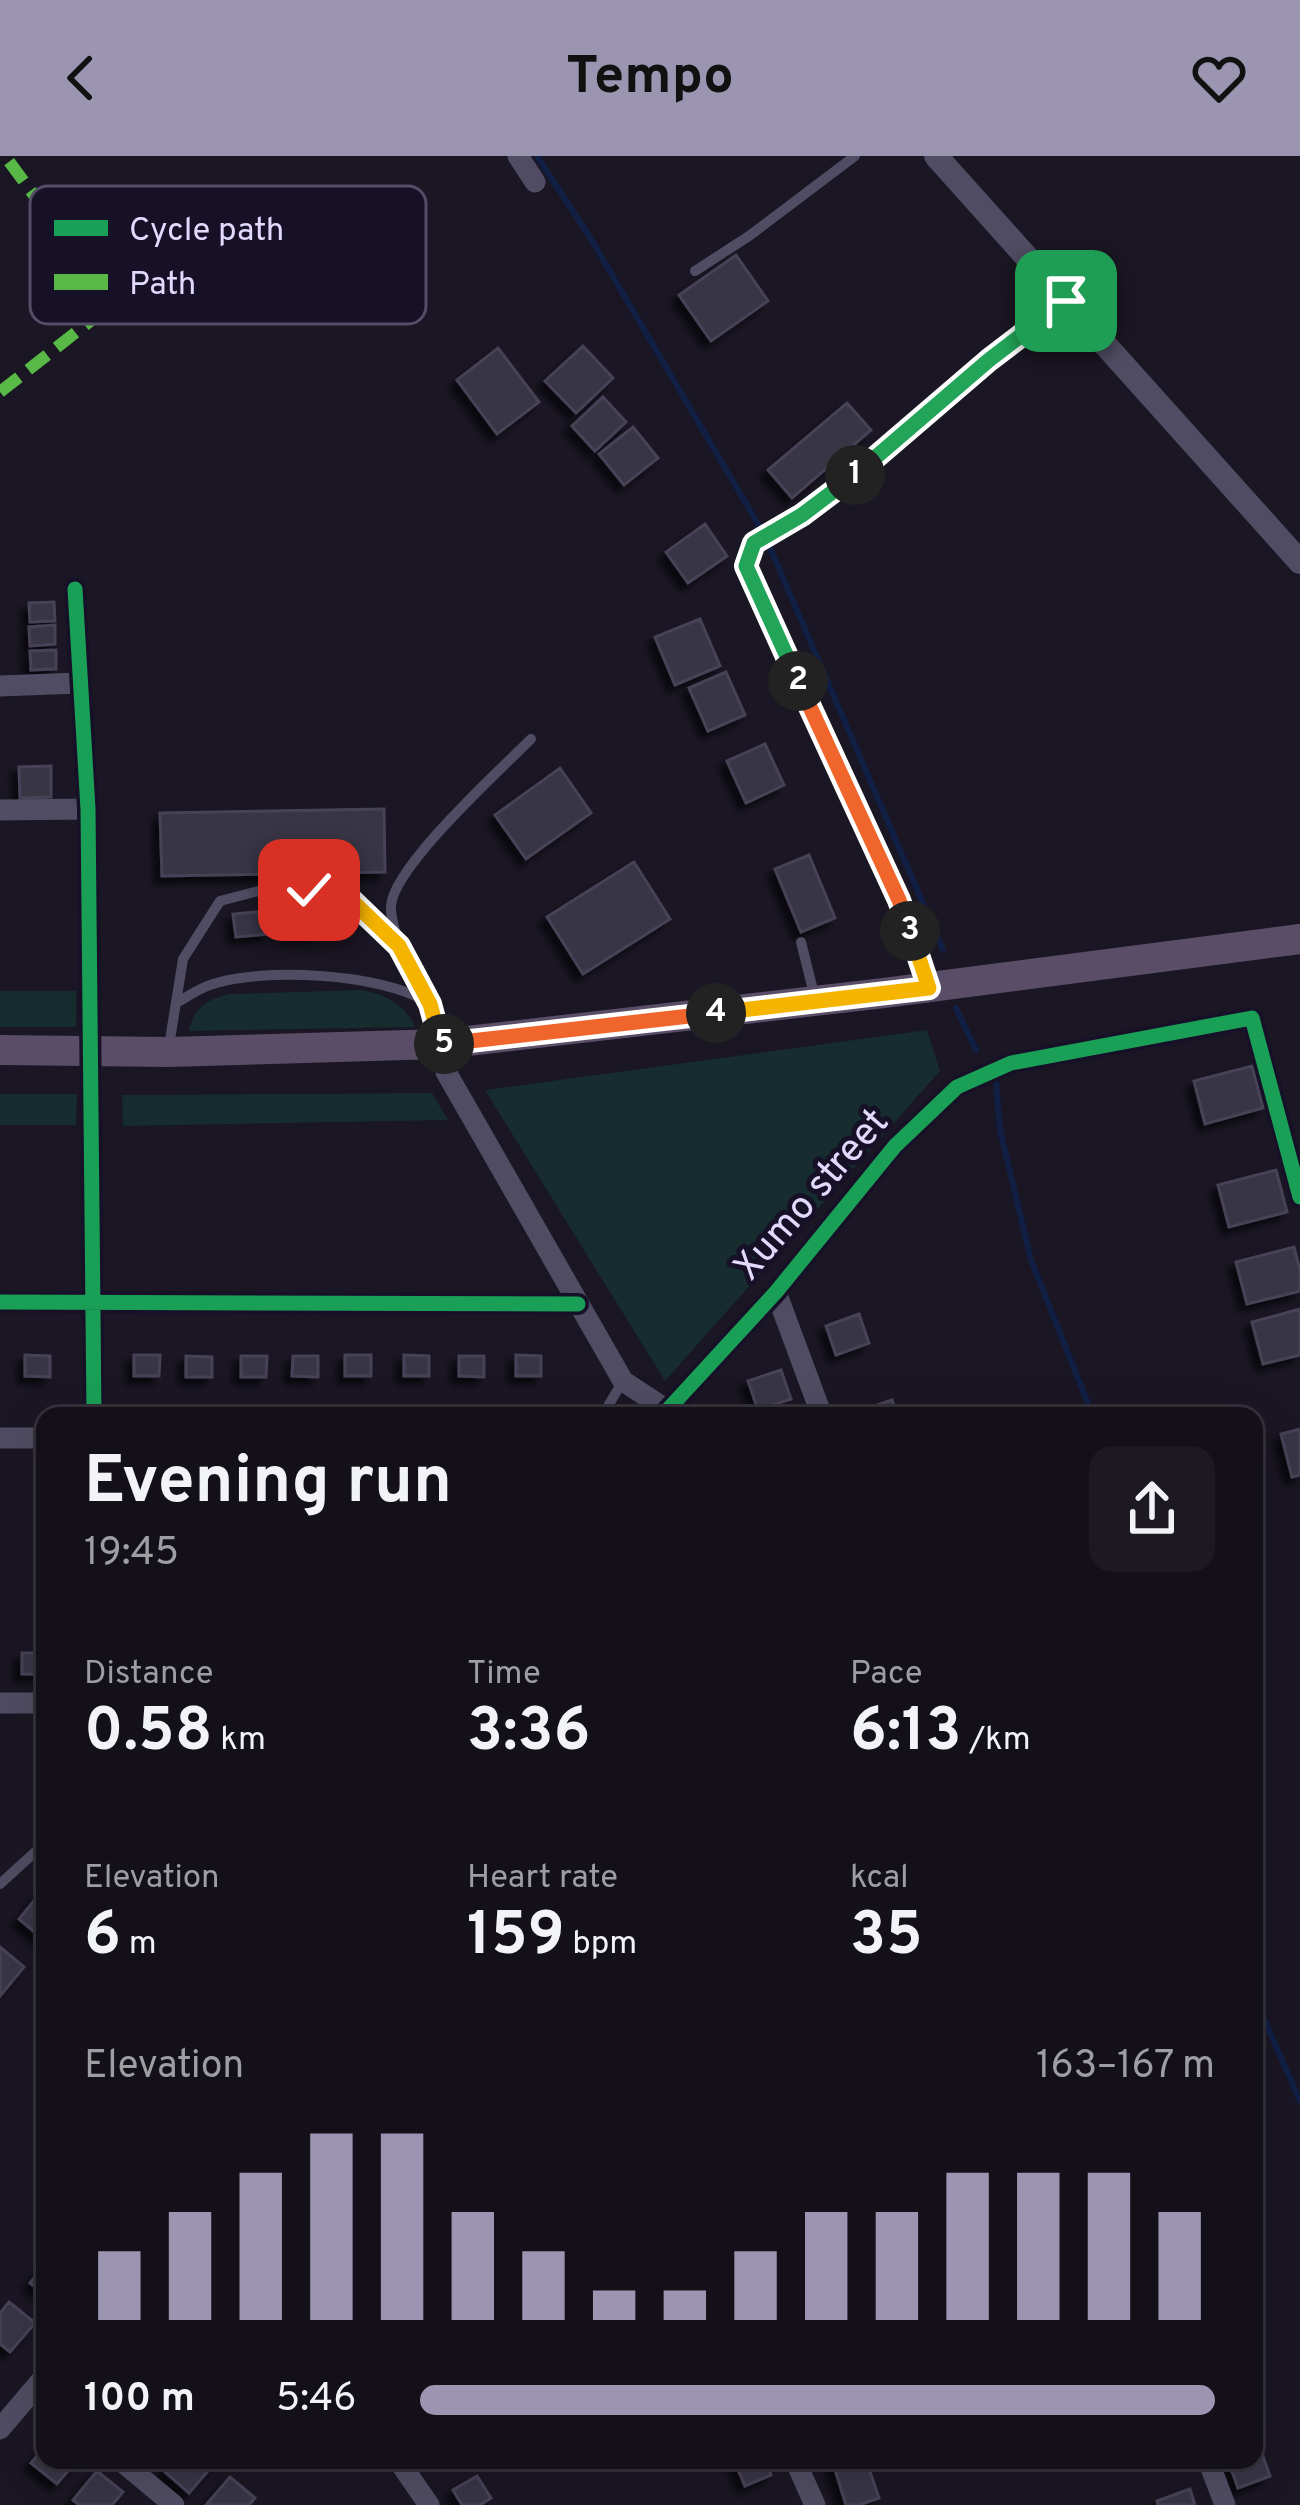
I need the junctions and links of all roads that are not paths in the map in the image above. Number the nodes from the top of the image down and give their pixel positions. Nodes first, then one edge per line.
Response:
1 (518, 156) edge
2 (855, 156) edge
3 (936, 156) edge
4 (535, 182) dead end
5 (695, 271) dead end
6 (1066, 301) junction
7 (1300, 562) edge
8 (75, 589) dead end
9 (79, 683) junction
10 (0, 686) edge
11 (531, 739) dead end
12 (88, 809) junction
13 (0, 810) edge
14 (1300, 939) edge
15 (801, 942) dead end
16 (399, 946) junction
17 (929, 988) junction
18 (816, 1001) junction
19 (176, 1003) junction
20 (430, 1004) junction
21 (441, 1044) junction
22 (0, 1050) edge
23 (92, 1050) junction
24 (168, 1052) junction
25 (1300, 1198) edge
26 (776, 1292) junction
27 (92, 1301) junction
28 (0, 1302) edge
29 (578, 1304) junction
30 (623, 1381) junction
31 (94, 1407) edge
32 (607, 1407) edge
33 (656, 1407) edge
34 (670, 1407) edge
35 (819, 1407) edge
36 (0, 1438) edge
37 (36, 1438) edge
38 (0, 1703) edge
39 (36, 1703) edge
40 (36, 1851) edge
41 (0, 1884) edge
42 (36, 2393) edge
43 (0, 2429) edge
44 (131, 2469) edge
45 (404, 2469) edge
46 (799, 2469) edge
47 (1211, 2469) edge
48 (174, 2505) edge
49 (429, 2505) edge
50 (815, 2505) edge
51 (1225, 2505) edge

1 - 4 street
2 - 5 lane
3 - 6 street
6 - 7 street
6 - 17 lane
8 - 9 street
9 - 10 street
9 - 12 street
11 - 16 lane
12 - 13 street
12 - 23 street
14 - 17 main road
15 - 18 lane
16 - 19 lane
16 - 20 lane
17 - 18 main road
18 - 21 main road
19 - 20 lane
19 - 24 lane
20 - 21 lane
21 - 24 main road
21 - 29 street
22 - 23 main road
23 - 24 main road
23 - 27 street
25 - 26 street, Xumo street
26 - 34 street, Xumo street
26 - 35 street
27 - 28 street
27 - 29 street
27 - 31 street
29 - 30 street
30 - 32 lane
30 - 33 street
36 - 37 street
38 - 39 street
40 - 41 lane
42 - 43 street
44 - 48 street
45 - 49 street
46 - 50 street
47 - 51 street

